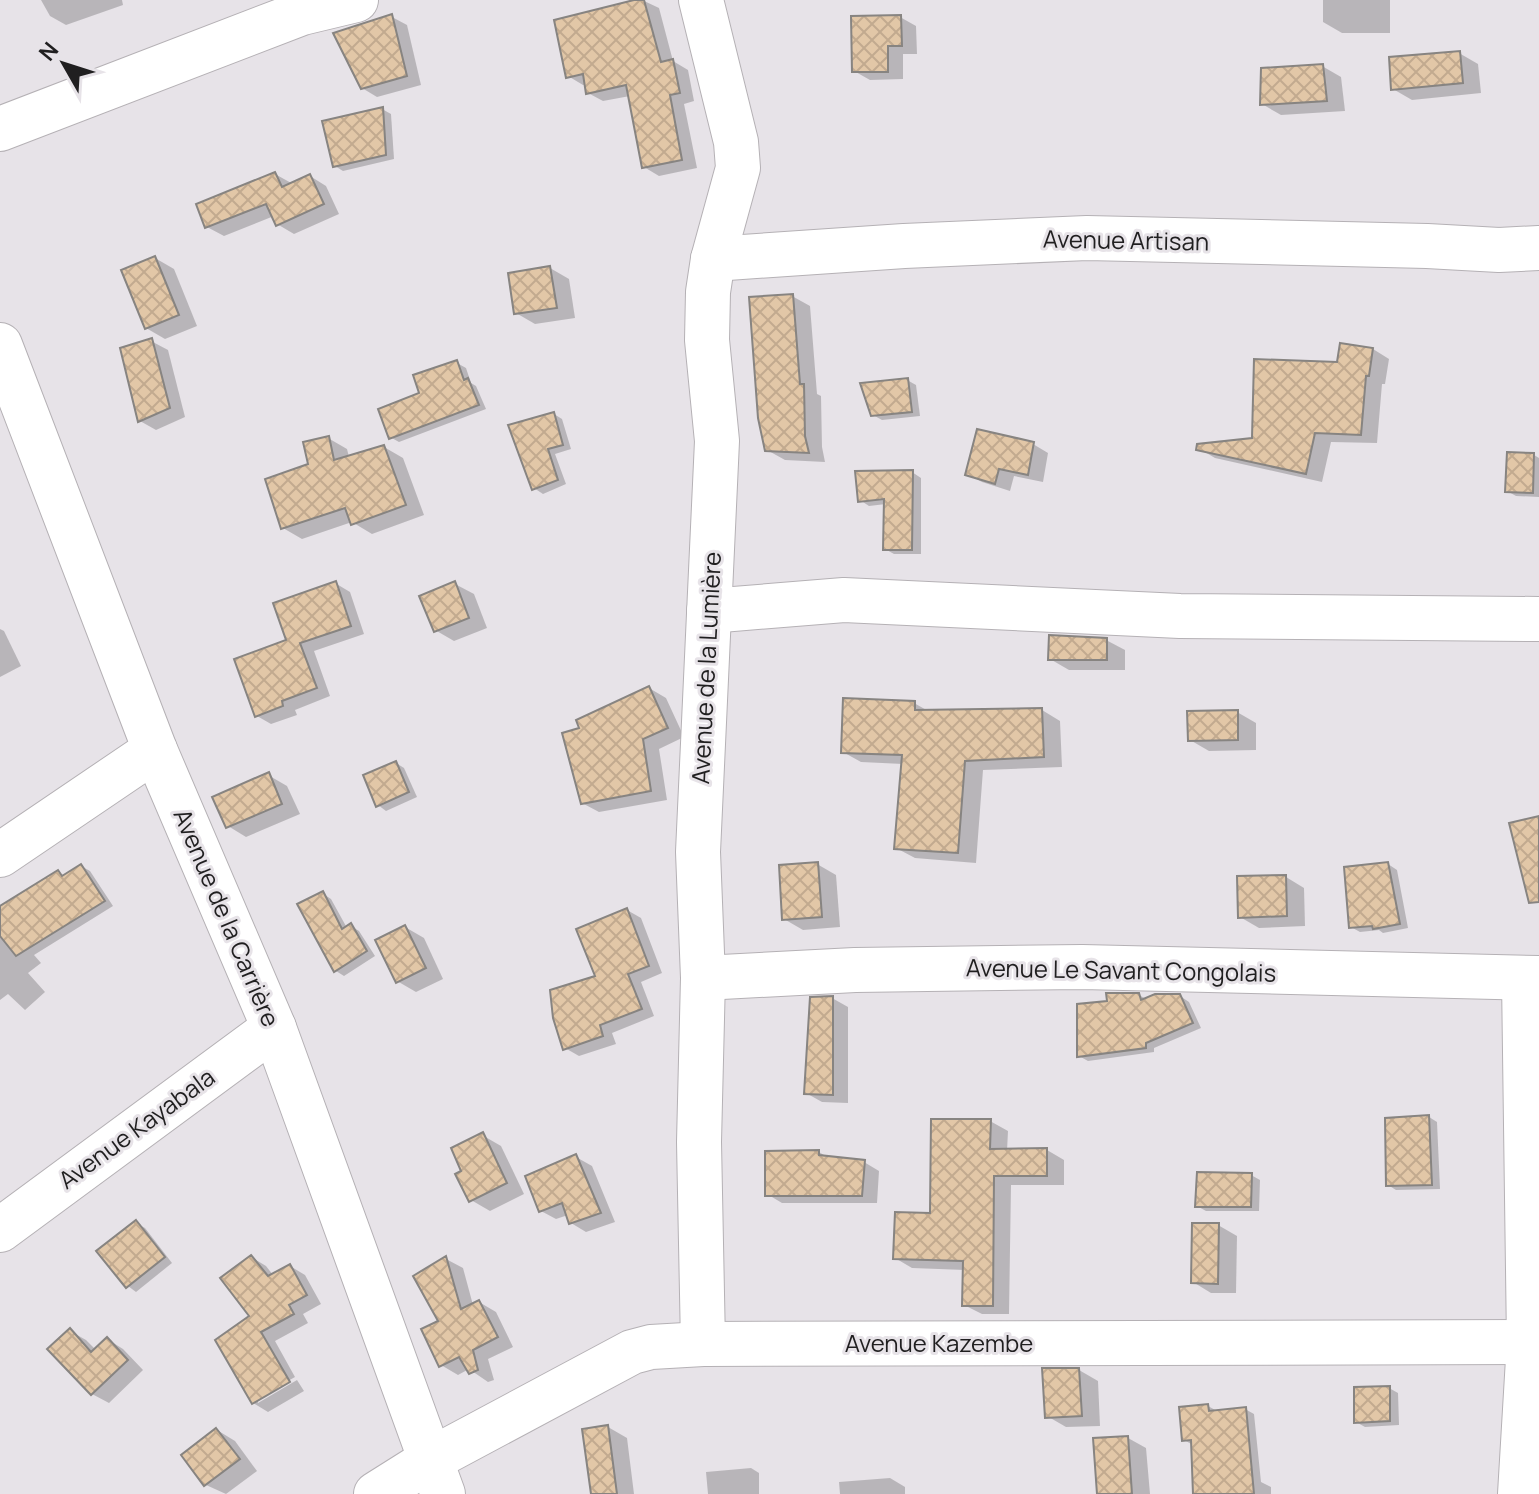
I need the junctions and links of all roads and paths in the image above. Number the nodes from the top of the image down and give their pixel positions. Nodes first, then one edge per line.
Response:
1 (356, 0) edge
2 (701, 0) edge
3 (0, 129) edge
4 (1539, 248) edge
5 (713, 259) junction
6 (0, 345) edge
7 (709, 611) junction
8 (1539, 619) edge
9 (155, 750) junction
10 (0, 855) edge
11 (703, 978) junction
12 (1532, 978) edge
13 (274, 1028) junction
14 (0, 1230) edge
15 (1534, 1342) edge
16 (703, 1344) junction
17 (437, 1477) edge
18 (376, 1494) edge
19 (1520, 1494) edge

1 - 3 street
2 - 5 street, Avenue de la Lumière
4 - 5 street, Avenue Artisan
5 - 7 street, Avenue de la Lumière
6 - 9 street, Avenue de la Carrière
7 - 8 street
7 - 11 street, Avenue de la Lumière
9 - 10 street
9 - 13 street, Avenue de la Carrière
11 - 12 street, Avenue Le Savant Congolais
11 - 16 street, Avenue de la Lumière
12 - 15 street
13 - 14 street, Avenue Kayabala
13 - 17 street, Avenue de la Carrière
15 - 16 street, Avenue Kazembe
15 - 19 street
16 - 17 street, Avenue Kazembe
17 - 18 street, Avenue Kazembe

